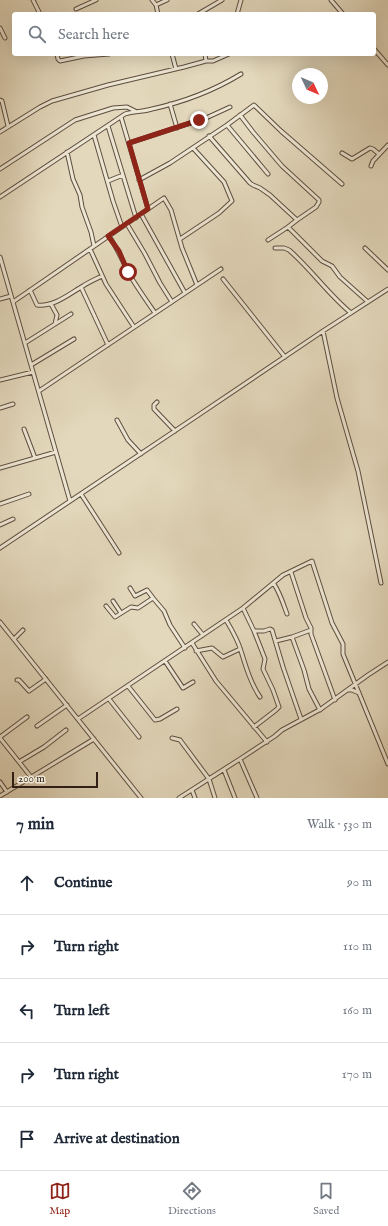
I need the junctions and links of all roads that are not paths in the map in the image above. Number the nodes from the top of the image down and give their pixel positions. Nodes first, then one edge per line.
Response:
1 (33, 0) edge
2 (96, 0) edge
3 (152, 0) edge
4 (167, 0) edge
5 (222, 0) edge
6 (241, 0) edge
7 (331, 0) edge
8 (156, 5) junction
9 (76, 9) dead end
10 (39, 12) edge
11 (158, 12) edge
12 (201, 12) edge
13 (237, 12) edge
14 (341, 12) edge
15 (0, 28) edge
16 (5, 38) dead end
17 (376, 50) edge
18 (57, 56) edge
19 (84, 56) edge
20 (173, 56) edge
21 (205, 56) edge
22 (224, 56) edge
23 (206, 61) junction
24 (388, 65) edge
25 (176, 69) junction
26 (241, 74) dead end
27 (0, 100) edge
28 (170, 104) junction
29 (230, 107) dead end
30 (135, 111) junction
31 (240, 115) junction
32 (121, 117) junction
33 (227, 125) junction
34 (8, 126) junction
35 (108, 126) junction
36 (177, 128) junction
37 (0, 132) edge
38 (94, 135) junction
39 (209, 136) junction
40 (129, 143) junction
41 (388, 145) edge
42 (193, 148) junction
43 (68, 152) junction
44 (342, 153) dead end
45 (379, 154) junction
46 (371, 166) dead end
47 (0, 169) edge
48 (268, 174) dead end
49 (123, 175) junction
50 (139, 180) junction
51 (108, 181) junction
52 (342, 184) dead end
53 (0, 197) edge
54 (148, 209) junction
55 (141, 214) junction
56 (136, 218) junction
57 (297, 220) junction
58 (127, 224) junction
59 (122, 227) junction
60 (288, 227) junction
61 (108, 236) junction
62 (180, 239) junction
63 (268, 240) dead end
64 (94, 246) junction
65 (275, 248) dead end
66 (365, 248) dead end
67 (90, 249) junction
68 (0, 257) edge
69 (221, 269) dead end
70 (388, 270) edge
71 (2, 271) edge
72 (102, 276) junction
73 (223, 279) dead end
74 (197, 285) junction
75 (81, 287) junction
76 (388, 289) edge
77 (30, 290) junction
78 (185, 293) junction
79 (12, 296) junction
80 (0, 299) edge
81 (13, 302) junction
82 (172, 302) junction
83 (368, 302) junction
84 (51, 304) junction
85 (155, 313) junction
86 (351, 313) junction
87 (71, 314) dead end
88 (55, 324) junction
89 (134, 327) junction
90 (323, 331) junction
91 (74, 339) dead end
92 (25, 344) junction
93 (108, 345) junction
94 (285, 357) junction
95 (31, 365) junction
96 (33, 372) junction
97 (0, 380) edge
98 (39, 391) junction
99 (157, 402) dead end
100 (13, 404) dead end
101 (0, 408) edge
102 (117, 420) dead end
103 (24, 429) dead end
104 (175, 431) junction
105 (56, 452) junction
106 (141, 454) junction
107 (35, 458) junction
108 (0, 468) edge
109 (30, 494) dead end
110 (81, 494) junction
111 (70, 501) junction
112 (0, 504) edge
113 (13, 520) dead end
114 (0, 525) edge
115 (0, 548) edge
116 (119, 553) dead end
117 (291, 572) junction
118 (381, 583) dead end
119 (274, 584) junction
120 (130, 588) dead end
121 (154, 598) junction
122 (113, 601) dead end
123 (106, 606) dead end
124 (244, 608) junction
125 (121, 613) junction
126 (287, 614) dead end
127 (226, 620) junction
128 (0, 622) edge
129 (194, 624) dead end
130 (23, 630) dead end
131 (312, 630) junction
132 (254, 631) junction
133 (203, 635) junction
134 (292, 637) junction
135 (14, 639) junction
136 (276, 641) junction
137 (192, 643) junction
138 (184, 648) junction
139 (240, 649) junction
140 (196, 651) junction
141 (165, 661) junction
142 (388, 662) edge
143 (46, 679) junction
144 (16, 680) dead end
145 (193, 682) dead end
146 (355, 685) junction
147 (128, 686) junction
148 (348, 690) junction
149 (359, 693) junction
150 (260, 697) dead end
151 (109, 699) junction
152 (335, 700) junction
153 (67, 705) junction
154 (177, 709) dead end
155 (320, 710) junction
156 (27, 718) dead end
157 (78, 719) junction
158 (301, 719) junction
159 (37, 726) dead end
160 (254, 727) junction
161 (66, 730) dead end
162 (0, 737) edge
163 (139, 737) dead end
164 (172, 738) dead end
165 (94, 739) junction
166 (267, 742) junction
167 (240, 760) junction
168 (19, 762) junction
169 (388, 764) edge
170 (224, 770) junction
171 (31, 777) junction
172 (209, 779) junction
173 (0, 782) edge
174 (192, 790) junction
175 (7, 792) junction
176 (0, 796) edge
177 (141, 798) edge
178 (179, 798) edge
179 (194, 798) edge
180 (215, 798) edge
181 (235, 798) edge
182 (257, 798) edge

1 - 10 street
2 - 9 street
3 - 8 street
4 - 8 street
5 - 12 street
6 - 13 street
7 - 14 street
8 - 11 street
15 - 16 street
17 - 24 street
18 - 19 street
20 - 25 street
21 - 23 street
22 - 23 street
23 - 25 street
25 - 34 street
26 - 28 street
27 - 34 street
28 - 30 street
28 - 36 street
29 - 36 street
30 - 32 street
30 - 47 street
31 - 33 street
31 - 52 street
31 - 57 street
32 - 35 street
32 - 40 street
33 - 39 street
33 - 48 street
34 - 37 street
35 - 38 street
35 - 49 street
36 - 40 street
38 - 43 street
38 - 51 street
39 - 42 street
39 - 57 street
40 - 50 street
41 - 45 street
42 - 50 street
42 - 62 street
43 - 53 street
43 - 64 street
44 - 45 street
45 - 46 street
49 - 51 street
49 - 56 street
50 - 54 street
51 - 59 street
54 - 55 street
54 - 62 street
55 - 56 street
55 - 78 street
56 - 58 street
57 - 60 street
58 - 59 street
58 - 82 street
59 - 61 street
60 - 63 street
60 - 83 street
61 - 64 street
61 - 85 street
62 - 74 street
64 - 67 street
65 - 86 street
66 - 70 street
67 - 72 street
67 - 77 street
68 - 71 street
69 - 74 street
71 - 79 street
72 - 75 street
72 - 89 street
73 - 94 street
74 - 78 street
75 - 84 street
75 - 93 street
76 - 83 street
77 - 81 street
77 - 84 street
78 - 82 street
79 - 80 street
79 - 81 street
81 - 92 street
82 - 85 street
83 - 86 street
84 - 88 street
85 - 89 street
86 - 90 street
87 - 88 street
88 - 92 street
89 - 93 street
90 - 94 street
90 - 118 street
91 - 95 street
92 - 95 street
93 - 98 street
94 - 104 street
95 - 96 street
96 - 97 street
96 - 98 street
98 - 105 street
99 - 104 street
100 - 101 street
102 - 106 street
103 - 107 street
104 - 106 street
105 - 107 street
105 - 111 street
106 - 110 street
107 - 108 street
109 - 112 street
110 - 111 street
110 - 116 street
111 - 115 street
113 - 114 street
117 - 119 street
117 - 131 street
117 - 146 street
119 - 124 street
119 - 126 street
120 - 121 street
121 - 125 street
121 - 138 street
122 - 125 street
123 - 125 street
124 - 127 street
124 - 132 street
127 - 133 street
127 - 139 street
128 - 135 street
129 - 133 street
130 - 135 street
131 - 134 street
131 - 152 street
132 - 136 street
132 - 160 street
133 - 137 street
134 - 136 street
134 - 155 street
135 - 143 street
136 - 158 street
137 - 138 street
137 - 140 street
138 - 141 street
139 - 140 street
139 - 150 street
140 - 160 street
141 - 145 street
141 - 147 street
142 - 146 street
143 - 144 street
143 - 153 street
146 - 148 street
146 - 149 street
147 - 151 street
147 - 154 street
148 - 149 street
148 - 152 street
149 - 169 street
151 - 157 street
151 - 163 street
152 - 155 street
153 - 157 street
153 - 159 street
155 - 158 street
156 - 162 street
157 - 165 street
158 - 166 street
160 - 166 street
161 - 168 street
162 - 168 street
164 - 172 street
165 - 171 street
165 - 177 street
166 - 167 street
167 - 170 street
167 - 182 street
168 - 171 street
170 - 172 street
170 - 181 street
171 - 175 street
172 - 174 street
172 - 180 street
173 - 175 street
174 - 178 street
174 - 179 street
175 - 176 street

